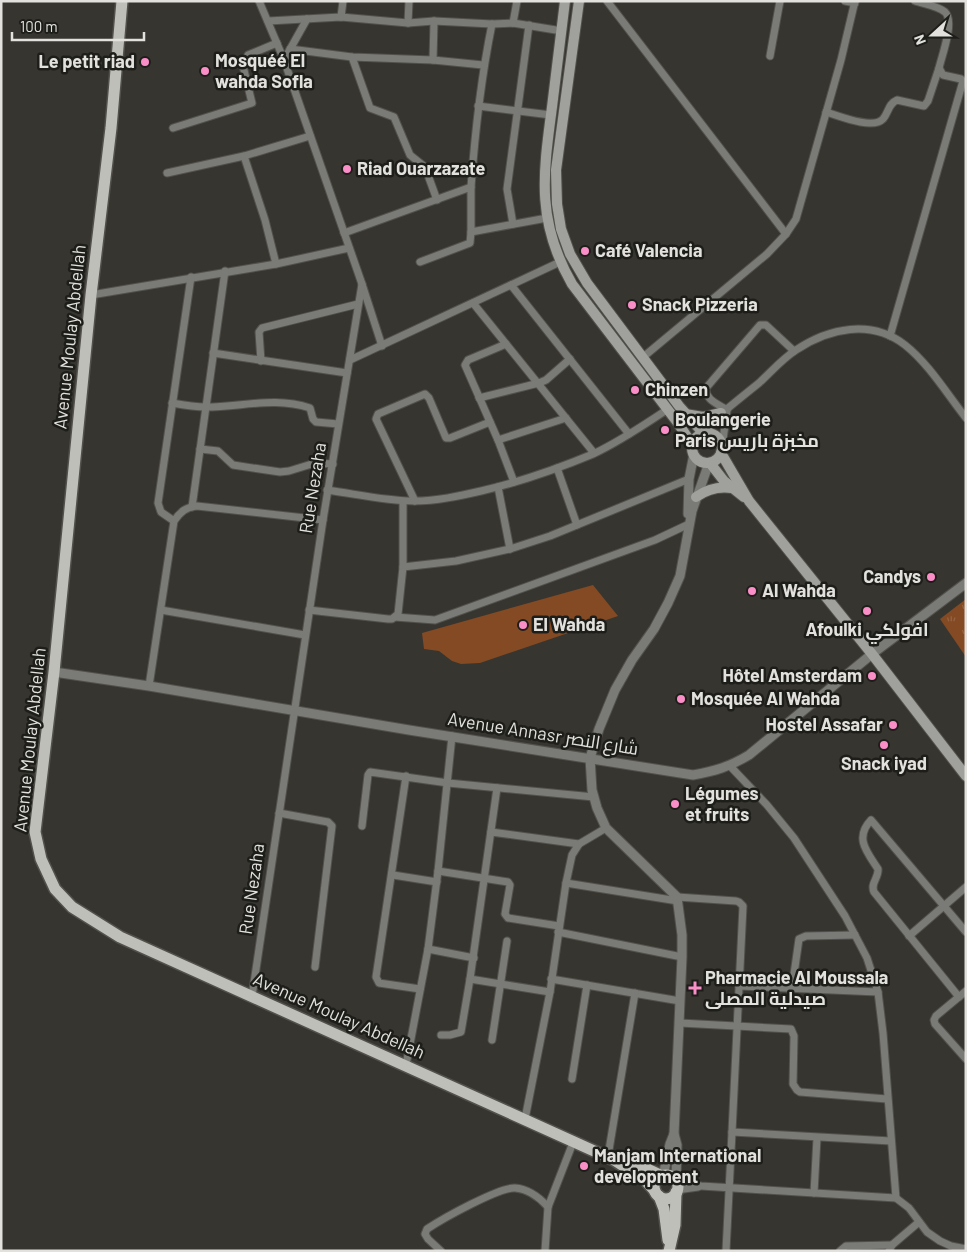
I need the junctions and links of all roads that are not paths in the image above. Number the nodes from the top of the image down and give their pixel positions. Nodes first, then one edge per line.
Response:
1 (122, 1) edge
2 (259, 1) edge
3 (342, 1) edge
4 (408, 1) edge
5 (517, 1) edge
6 (565, 1) edge
7 (579, 1) edge
8 (607, 1) edge
9 (780, 1) edge
10 (845, 1) edge
11 (915, 1) edge
12 (855, 2) edge
13 (341, 17) junction
14 (563, 18) junction
15 (307, 19) junction
16 (576, 20) junction
17 (268, 21) junction
18 (434, 21) junction
19 (408, 22) junction
20 (513, 23) junction
21 (492, 24) junction
22 (530, 25) junction
23 (561, 34) junction
24 (574, 38) junction
25 (277, 43) junction
26 (290, 49) junction
27 (770, 56) dead end
28 (352, 57) junction
29 (284, 60) junction
30 (433, 60) junction
31 (483, 65) junction
32 (939, 68) junction
33 (478, 106) junction
34 (518, 110) junction
35 (826, 112) junction
36 (551, 115) junction
37 (173, 128) dead end
38 (310, 136) junction
39 (244, 156) junction
40 (167, 173) dead end
41 (471, 187) junction
42 (437, 200) junction
43 (547, 218) junction
44 (513, 224) junction
45 (471, 232) junction
46 (344, 233) junction
47 (786, 234) junction
48 (349, 248) junction
49 (420, 262) dead end
50 (560, 262) junction
51 (276, 264) junction
52 (225, 271) junction
53 (191, 277) junction
54 (362, 284) junction
55 (511, 285) junction
56 (91, 295) junction
57 (473, 303) junction
58 (358, 304) junction
59 (890, 336) junction
60 (506, 344) junction
61 (382, 346) junction
62 (794, 351) junction
63 (213, 353) junction
64 (642, 358) junction
65 (350, 360) junction
66 (570, 360) junction
67 (261, 361) junction
68 (347, 373) junction
69 (539, 383) junction
70 (479, 398) junction
71 (172, 403) junction
72 (206, 407) junction
73 (668, 409) junction
74 (724, 412) junction
75 (685, 413) junction
76 (566, 418) junction
77 (966, 418) edge
78 (490, 422) junction
79 (338, 424) junction
80 (629, 434) junction
81 (705, 434) junction
82 (498, 440) junction
83 (200, 449) junction
84 (693, 450) junction
85 (721, 450) junction
86 (594, 453) junction
87 (709, 463) junction
88 (332, 464) junction
89 (557, 468) junction
90 (689, 479) junction
91 (514, 482) junction
92 (498, 487) junction
93 (732, 488) junction
94 (327, 490) junction
95 (696, 497) junction
96 (403, 501) junction
97 (415, 501) junction
98 (749, 501) junction
99 (192, 507) junction
100 (323, 520) junction
101 (174, 521) junction
102 (689, 524) junction
103 (577, 525) junction
104 (510, 549) junction
105 (403, 568) junction
106 (966, 583) edge
107 (161, 610) junction
108 (309, 610) junction
109 (395, 617) junction
110 (305, 635) junction
111 (872, 654) junction
112 (54, 672) junction
113 (149, 686) junction
114 (295, 711) junction
115 (452, 736) junction
116 (590, 758) junction
117 (730, 766) junction
118 (406, 776) junction
119 (966, 776) edge
120 (448, 783) junction
121 (497, 788) junction
122 (594, 798) junction
123 (279, 813) junction
124 (362, 826) dead end
125 (606, 828) junction
126 (491, 832) junction
127 (578, 844) junction
128 (438, 871) junction
129 (392, 875) junction
130 (484, 878) junction
131 (437, 882) junction
132 (566, 883) junction
133 (966, 887) edge
134 (677, 899) junction
135 (944, 906) junction
136 (559, 929) junction
137 (966, 932) edge
138 (855, 935) junction
139 (909, 936) junction
140 (507, 941) dead end
141 (428, 949) junction
142 (682, 957) junction
143 (474, 958) junction
144 (315, 967) dead end
145 (470, 979) junction
146 (551, 979) junction
147 (501, 984) junction
148 (588, 985) junction
149 (739, 986) junction
150 (792, 988) junction
151 (420, 989) junction
152 (966, 991) edge
153 (550, 992) junction
154 (878, 992) junction
155 (635, 994) junction
156 (252, 996) junction
157 (959, 997) junction
158 (680, 1001) junction
159 (680, 1023) junction
160 (738, 1026) junction
161 (441, 1035) dead end
162 (492, 1040) dead end
163 (966, 1059) edge
164 (406, 1065) junction
165 (572, 1079) dead end
166 (887, 1099) junction
167 (525, 1119) junction
168 (732, 1132) junction
169 (674, 1134) junction
170 (817, 1138) junction
171 (574, 1140) junction
172 (891, 1141) junction
173 (611, 1158) junction
174 (662, 1176) junction
175 (676, 1186) junction
176 (730, 1188) junction
177 (814, 1193) junction
178 (657, 1194) junction
179 (896, 1198) junction
180 (548, 1206) junction
181 (919, 1222) junction
182 (890, 1248) edge
183 (669, 1249) edge
184 (966, 1249) edge
185 (442, 1251) edge
186 (545, 1251) edge
187 (726, 1251) edge
188 (840, 1251) edge

1 - 56 main road, Avenue Moulay Abdellah
2 - 17 street
3 - 13 street
4 - 19 street
5 - 20 street
6 - 14 main road
7 - 16 main road
8 - 47 street
9 - 27 street
10 - 12 street
11 - 32 street
12 - 35 street
13 - 15 street
13 - 19 street
14 - 16 main road
14 - 23 main road
15 - 17 street
15 - 26 street
16 - 24 main road
17 - 25 street
18 - 19 street
18 - 21 street
18 - 30 street
20 - 21 street
20 - 22 street
21 - 31 street
22 - 23 street
22 - 34 street
23 - 24 main road
23 - 36 main road
24 - 64 main road
25 - 29 street
25 - 37 street
26 - 28 street
26 - 29 street
28 - 30 street
28 - 42 street
29 - 38 street
30 - 31 street
31 - 33 street
32 - 35 street
32 - 59 street
33 - 34 street
33 - 41 street
34 - 36 street
34 - 44 street
35 - 47 street
36 - 43 main road
38 - 39 street
38 - 46 street
39 - 40 street
39 - 51 street
41 - 42 street
41 - 45 street
42 - 46 street
43 - 44 street
43 - 50 main road
44 - 45 street
45 - 49 street
46 - 48 street
47 - 64 street
48 - 51 street
48 - 54 street
50 - 55 street
50 - 73 main road
51 - 52 street
52 - 53 street
52 - 63 street
53 - 56 street
53 - 71 street
54 - 58 street, Rue Nezaha
54 - 61 street
55 - 57 street
55 - 66 street
56 - 112 main road, Avenue Moulay Abdellah
57 - 60 street
57 - 61 street
58 - 65 street, Rue Nezaha
58 - 67 street
59 - 62 street
59 - 77 street
60 - 69 street
60 - 70 street
61 - 65 street
62 - 74 street
62 - 74 street
63 - 67 street
63 - 72 street
64 - 75 main road
65 - 68 street, Rue Nezaha
66 - 69 street
66 - 80 street
67 - 68 street
68 - 79 street, Rue Nezaha
69 - 70 street
69 - 76 street
70 - 78 street
71 - 72 street
71 - 101 street
72 - 79 street
72 - 83 street
73 - 80 street
73 - 84 main road
74 - 75 main road
74 - 81 street
74 - 85 street
75 - 81 main road
76 - 82 street
76 - 86 street
78 - 82 street
78 - 97 street
79 - 88 street, Rue Nezaha
80 - 86 street
81 - 84 main road
81 - 85 main road
82 - 91 street
83 - 88 street
83 - 99 street
84 - 87 main road
84 - 90 street
85 - 87 main road
85 - 98 main road
86 - 89 street
87 - 93 main road
87 - 95 street
88 - 94 street, Rue Nezaha
89 - 91 street
89 - 103 street
90 - 102 street
90 - 103 street
91 - 92 street
92 - 97 street
92 - 104 street
93 - 95 main road
93 - 98 main road
94 - 96 street
94 - 100 street, Rue Nezaha
95 - 102 street
96 - 97 street
96 - 105 street
98 - 111 main road
99 - 100 street
99 - 101 street
100 - 108 street, Rue Nezaha
101 - 107 street
102 - 109 street
102 - 116 street
103 - 104 street
104 - 105 street
105 - 109 street
106 - 111 street, Avenue Annasr شارع النصر
107 - 110 street
107 - 113 street
108 - 109 street
108 - 110 street, Rue Nezaha
110 - 114 street, Rue Nezaha
111 - 117 street, Avenue Annasr شارع النصر
111 - 119 main road
112 - 113 street, Avenue Annasr شارع النصر
112 - 156 main road, Avenue Moulay Abdellah
113 - 114 street, Avenue Annasr شارع النصر
114 - 115 street, Avenue Annasr شارع النصر
114 - 123 street, Rue Nezaha
115 - 116 street, Avenue Annasr شارع النصر
115 - 120 street
116 - 117 street, Avenue Annasr شارع النصر
116 - 122 street
117 - 138 street
118 - 120 street
118 - 124 street
118 - 129 street
120 - 121 street
120 - 128 street
121 - 122 street
121 - 126 street
122 - 125 street
123 - 144 street
123 - 156 street, Rue Nezaha
125 - 127 street
125 - 134 street
126 - 127 street
126 - 130 street
127 - 132 street
128 - 130 street
128 - 131 street
129 - 131 street
129 - 151 street
130 - 136 street
130 - 143 street
131 - 141 street
132 - 134 street
132 - 136 street
133 - 135 street
134 - 142 street
134 - 149 street
135 - 137 street
135 - 139 street
135 - 139 street
136 - 142 street
136 - 146 street
138 - 150 street
138 - 154 street
139 - 157 street
140 - 147 street
141 - 143 street
141 - 151 street
142 - 158 street
143 - 145 street
145 - 147 street
145 - 161 street
146 - 148 street
146 - 153 street
147 - 153 street
147 - 162 street
148 - 155 street
148 - 165 street
149 - 150 street
149 - 160 street
150 - 154 street
151 - 164 street
152 - 157 street
153 - 167 street
154 - 166 street
155 - 158 street
155 - 173 street
156 - 164 main road, Avenue Moulay Abdellah
157 - 163 street
158 - 159 street
159 - 160 street
159 - 169 street
160 - 166 street
160 - 168 street
164 - 167 main road, Avenue Moulay Abdellah
166 - 172 street
167 - 171 main road, Avenue Moulay Abdellah
168 - 170 street
168 - 176 street
169 - 174 street
169 - 175 street
170 - 172 street
170 - 177 street
171 - 173 main road, Avenue Moulay Abdellah
171 - 180 street
172 - 179 street
173 - 174 main road, Avenue Moulay Abdellah
173 - 178 main road, Avenue Moulay Abdellah
174 - 175 main road, Avenue Moulay Abdellah
174 - 178 main road
175 - 176 street
175 - 178 main road
175 - 183 main road
176 - 177 street
176 - 187 street
177 - 179 street
178 - 183 main road
179 - 181 street
180 - 185 street
180 - 186 street
181 - 182 street
181 - 184 street
182 - 188 street

